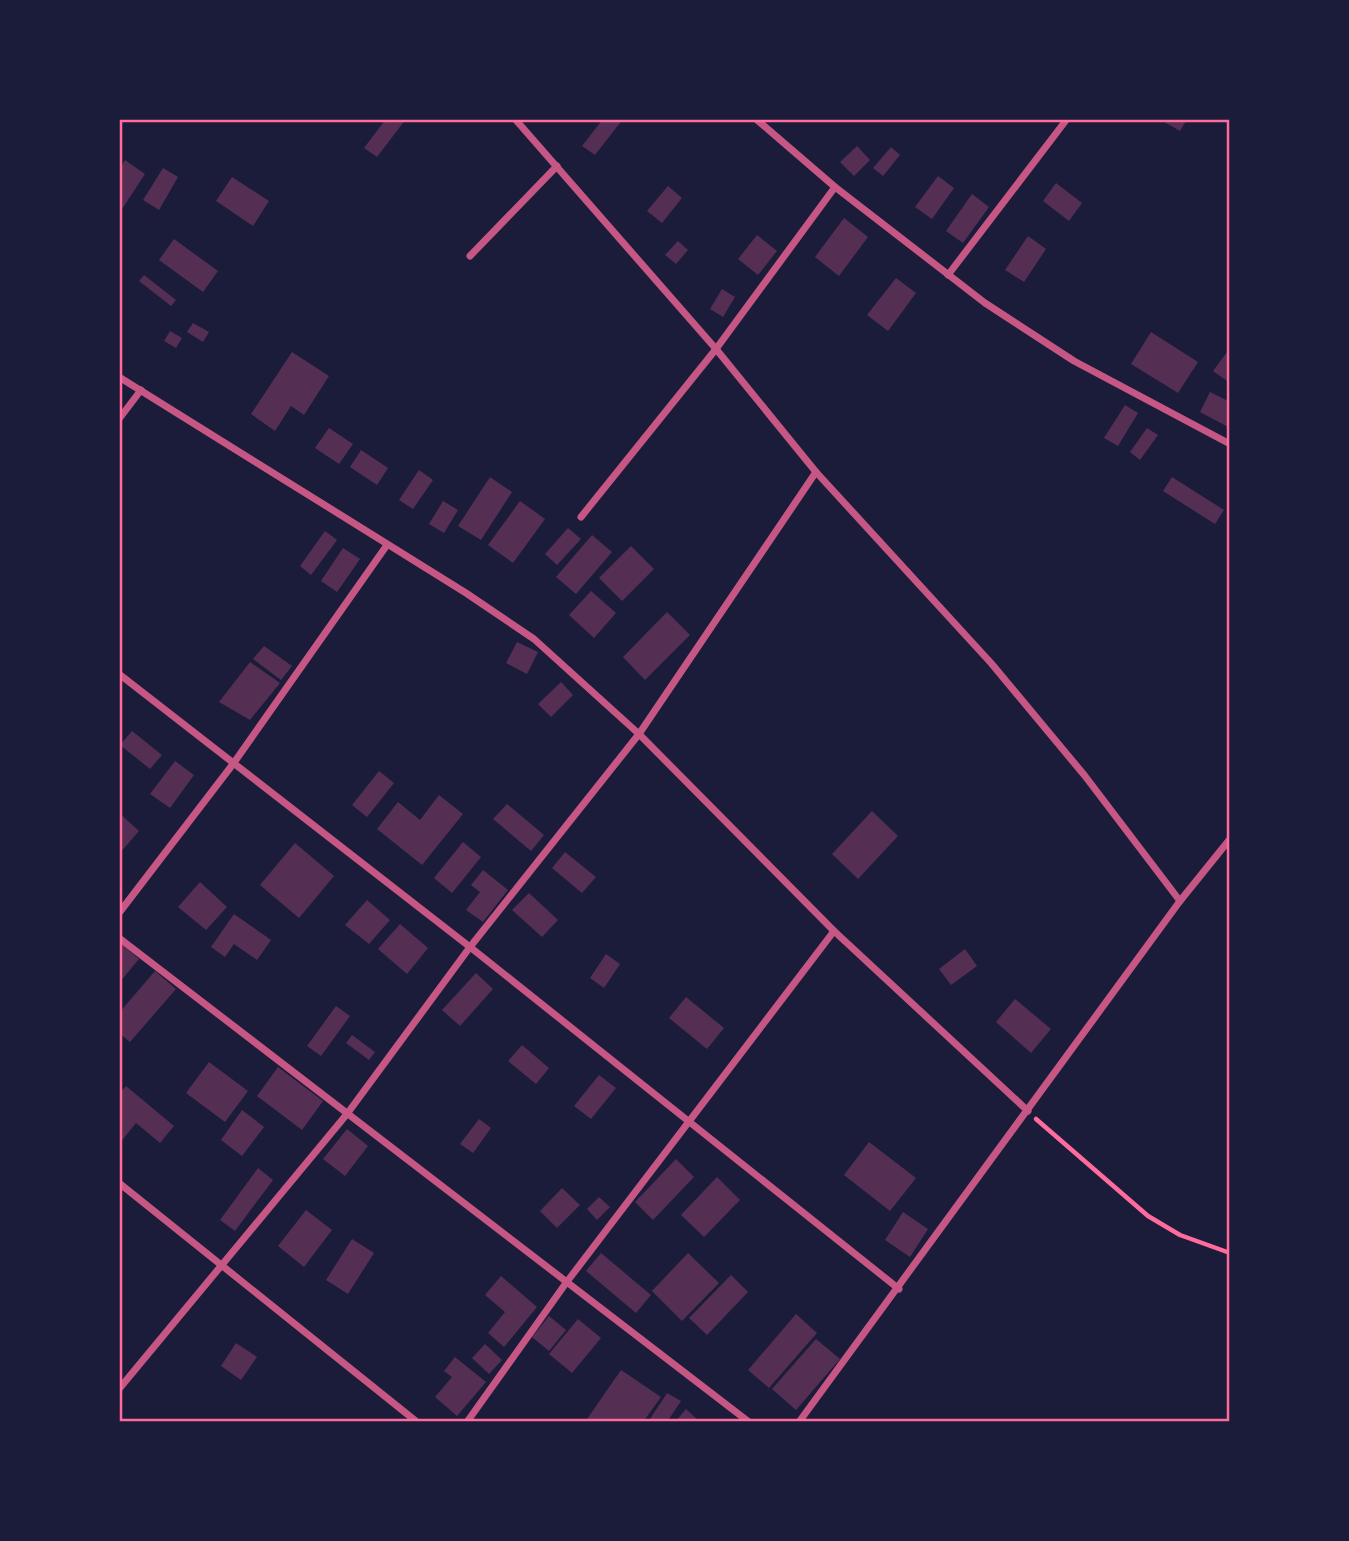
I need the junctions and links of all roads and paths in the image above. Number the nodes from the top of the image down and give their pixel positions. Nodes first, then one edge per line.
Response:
1 (515, 119) edge
2 (756, 119) edge
3 (1067, 119) edge
4 (557, 166) junction
5 (835, 187) junction
6 (470, 256) dead end
7 (948, 275) junction
8 (716, 349) junction
9 (119, 377) edge
10 (141, 390) junction
11 (119, 419) edge
12 (1230, 444) edge
13 (816, 472) junction
14 (582, 517) dead end
15 (387, 545) junction
16 (119, 674) edge
17 (639, 734) junction
18 (233, 764) junction
19 (1230, 839) edge
20 (1180, 901) junction
21 (119, 913) edge
22 (834, 931) junction
23 (119, 938) edge
24 (470, 947) junction
25 (1028, 1111) junction
26 (347, 1114) junction
27 (689, 1124) junction
28 (119, 1183) edge
29 (1230, 1253) edge
30 (220, 1263) junction
31 (566, 1283) junction
32 (899, 1289) junction
33 (119, 1389) edge
34 (417, 1422) edge
35 (467, 1422) edge
36 (749, 1422) edge
37 (799, 1422) edge

1 - 4 street
2 - 5 street
3 - 7 street
4 - 6 street
4 - 8 street
5 - 7 street
5 - 8 street
7 - 12 street
8 - 13 street
8 - 14 street
9 - 10 street
10 - 11 street
10 - 15 street
13 - 17 street
13 - 20 street
15 - 17 street
15 - 18 street
16 - 18 street
17 - 22 street
17 - 24 street
18 - 21 street
18 - 24 street
19 - 20 street
20 - 25 street
22 - 25 street
22 - 27 street
23 - 26 street
24 - 26 street
24 - 27 street
25 - 29 path
25 - 32 street
26 - 30 street
26 - 31 street
27 - 31 street
27 - 32 street
28 - 30 street
30 - 33 street
30 - 34 street
31 - 35 street
31 - 36 street
32 - 37 street

